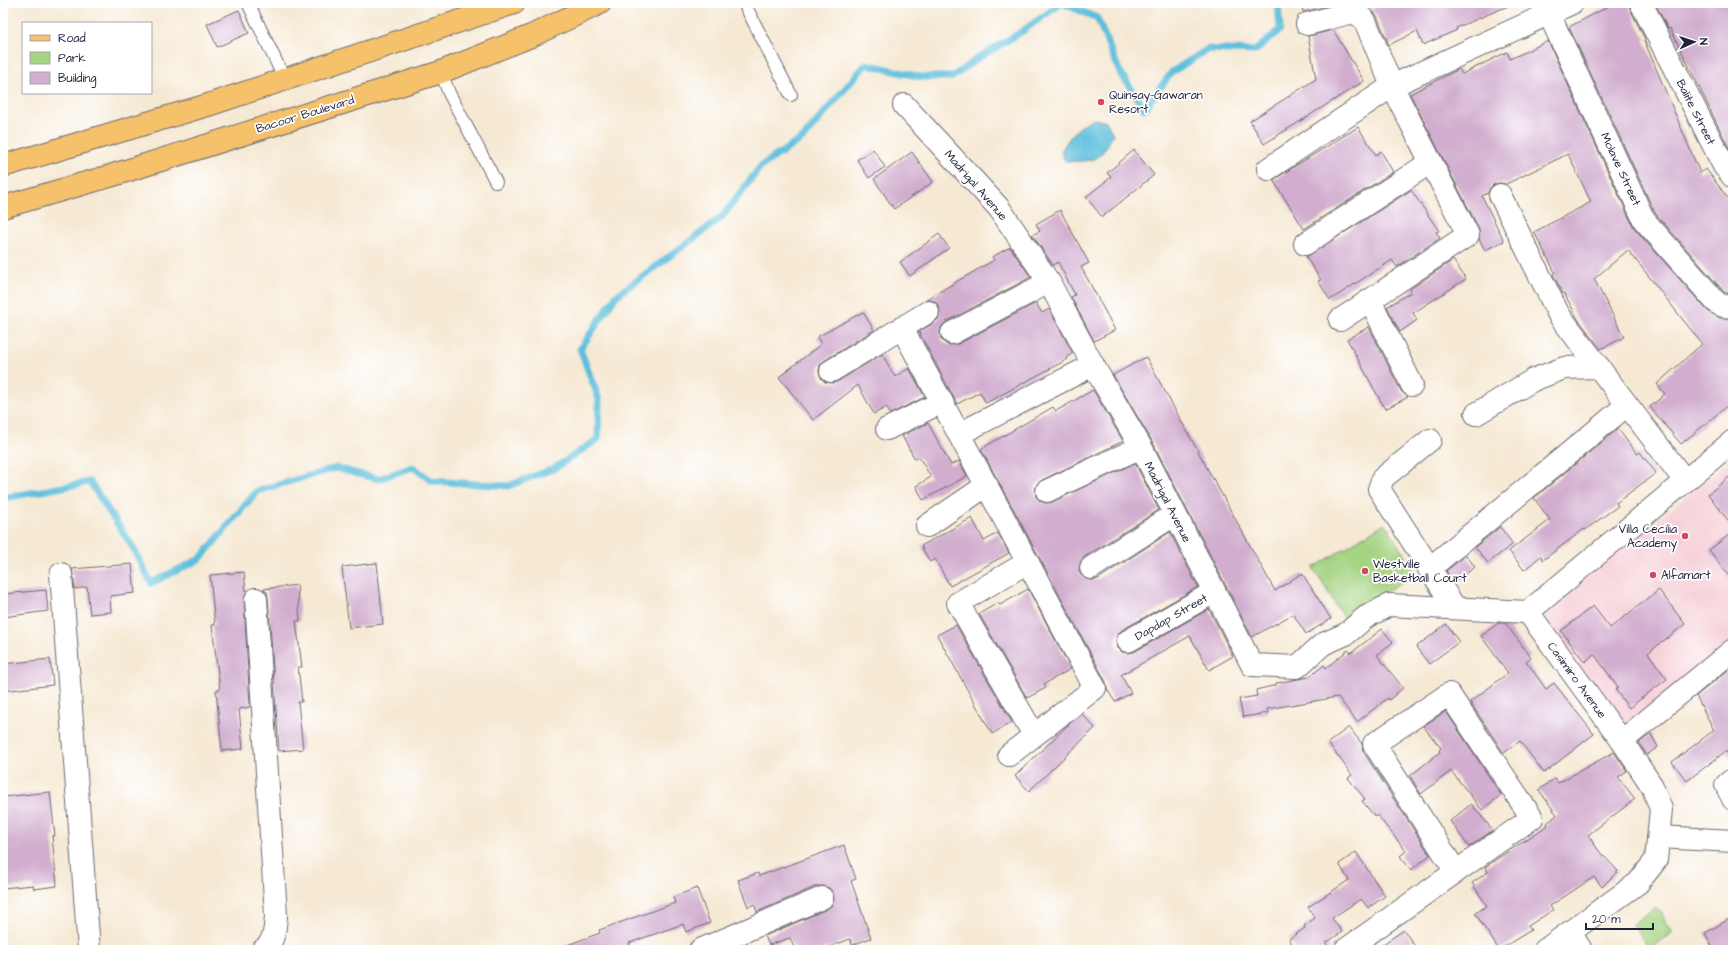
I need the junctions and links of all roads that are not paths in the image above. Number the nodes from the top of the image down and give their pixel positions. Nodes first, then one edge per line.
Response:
1 (248, 3) edge
2 (514, 3) edge
3 (600, 3) edge
4 (744, 3) edge
5 (1572, 3) edge
6 (1641, 3) edge
7 (1547, 8) edge
8 (1307, 24) dead end
9 (441, 72) junction
10 (285, 80) junction
11 (1392, 86) junction
12 (791, 95) dead end
13 (904, 105) dead end
14 (1431, 162) junction
15 (3, 166) edge
16 (1268, 169) dead end
17 (1733, 176) edge
18 (496, 182) dead end
19 (1500, 195) dead end
20 (3, 207) edge
21 (1305, 244) dead end
22 (1049, 282) junction
23 (1370, 300) junction
24 (1733, 305) edge
25 (928, 312) dead end
26 (1340, 320) dead end
27 (902, 328) junction
28 (952, 333) dead end
29 (1093, 365) junction
30 (1598, 367) junction
31 (831, 371) dead end
32 (1412, 386) dead end
33 (942, 402) junction
34 (1627, 405) junction
35 (1476, 414) dead end
36 (887, 429) dead end
37 (960, 434) junction
38 (1430, 440) dead end
39 (1733, 441) edge
40 (1141, 447) junction
41 (1685, 481) junction
42 (987, 485) junction
43 (1047, 490) dead end
44 (1174, 515) junction
45 (927, 526) dead end
46 (1028, 562) junction
47 (1091, 568) dead end
48 (1429, 569) junction
49 (61, 574) dead end
50 (1214, 592) junction
51 (256, 599) dead end
52 (1454, 608) junction
53 (1528, 612) junction
54 (1128, 641) dead end
55 (1733, 650) edge
56 (1034, 735) junction
57 (1622, 741) junction
58 (1009, 755) dead end
59 (1733, 780) edge
60 (1733, 799) edge
61 (1659, 837) junction
62 (1733, 842) edge
63 (1456, 872) junction
64 (822, 898) dead end
65 (1576, 941) edge
66 (734, 943) edge
67 (89, 950) edge
68 (263, 950) edge
69 (700, 950) edge
70 (1345, 950) edge
71 (1545, 950) edge

1 - 10 lane
2 - 10 main road
3 - 9 main road, Bacoor Boulevard
4 - 12 lane
5 - 7 street
6 - 17 street, Balite Street
7 - 11 street
7 - 24 street, Molave Street
8 - 11 street
9 - 18 lane
9 - 20 main road, Bacoor Boulevard
10 - 15 main road
11 - 14 street
11 - 16 street
13 - 22 street, Madrigal Avenue
14 - 21 street
14 - 23 street
19 - 30 street
22 - 28 street
22 - 29 street, Madrigal Avenue
23 - 26 street
23 - 32 street
25 - 27 street
27 - 31 street
27 - 33 street
29 - 37 street
29 - 40 street, Madrigal Avenue
30 - 34 street
30 - 35 street
33 - 36 street
33 - 37 street
34 - 41 street
34 - 48 street
37 - 42 street
38 - 48 street
39 - 41 street
40 - 43 street
40 - 44 street, Madrigal Avenue
41 - 53 street
42 - 45 street
42 - 46 street
44 - 47 street
44 - 50 street, Madrigal Avenue
46 - 56 street
46 - 56 street
48 - 52 street
49 - 67 street
50 - 52 street, Madrigal Avenue
50 - 54 street, Dapdap Street
51 - 68 street
52 - 53 street, Madrigal Avenue
53 - 57 street, Casimiro Avenue
55 - 57 street
56 - 58 street
57 - 61 street, Casimiro Avenue
59 - 60 street
61 - 62 street
61 - 65 street, Casimiro Avenue
63 - 63 street
63 - 70 street
64 - 66 street
65 - 71 street, Casimiro Avenue
66 - 69 street

